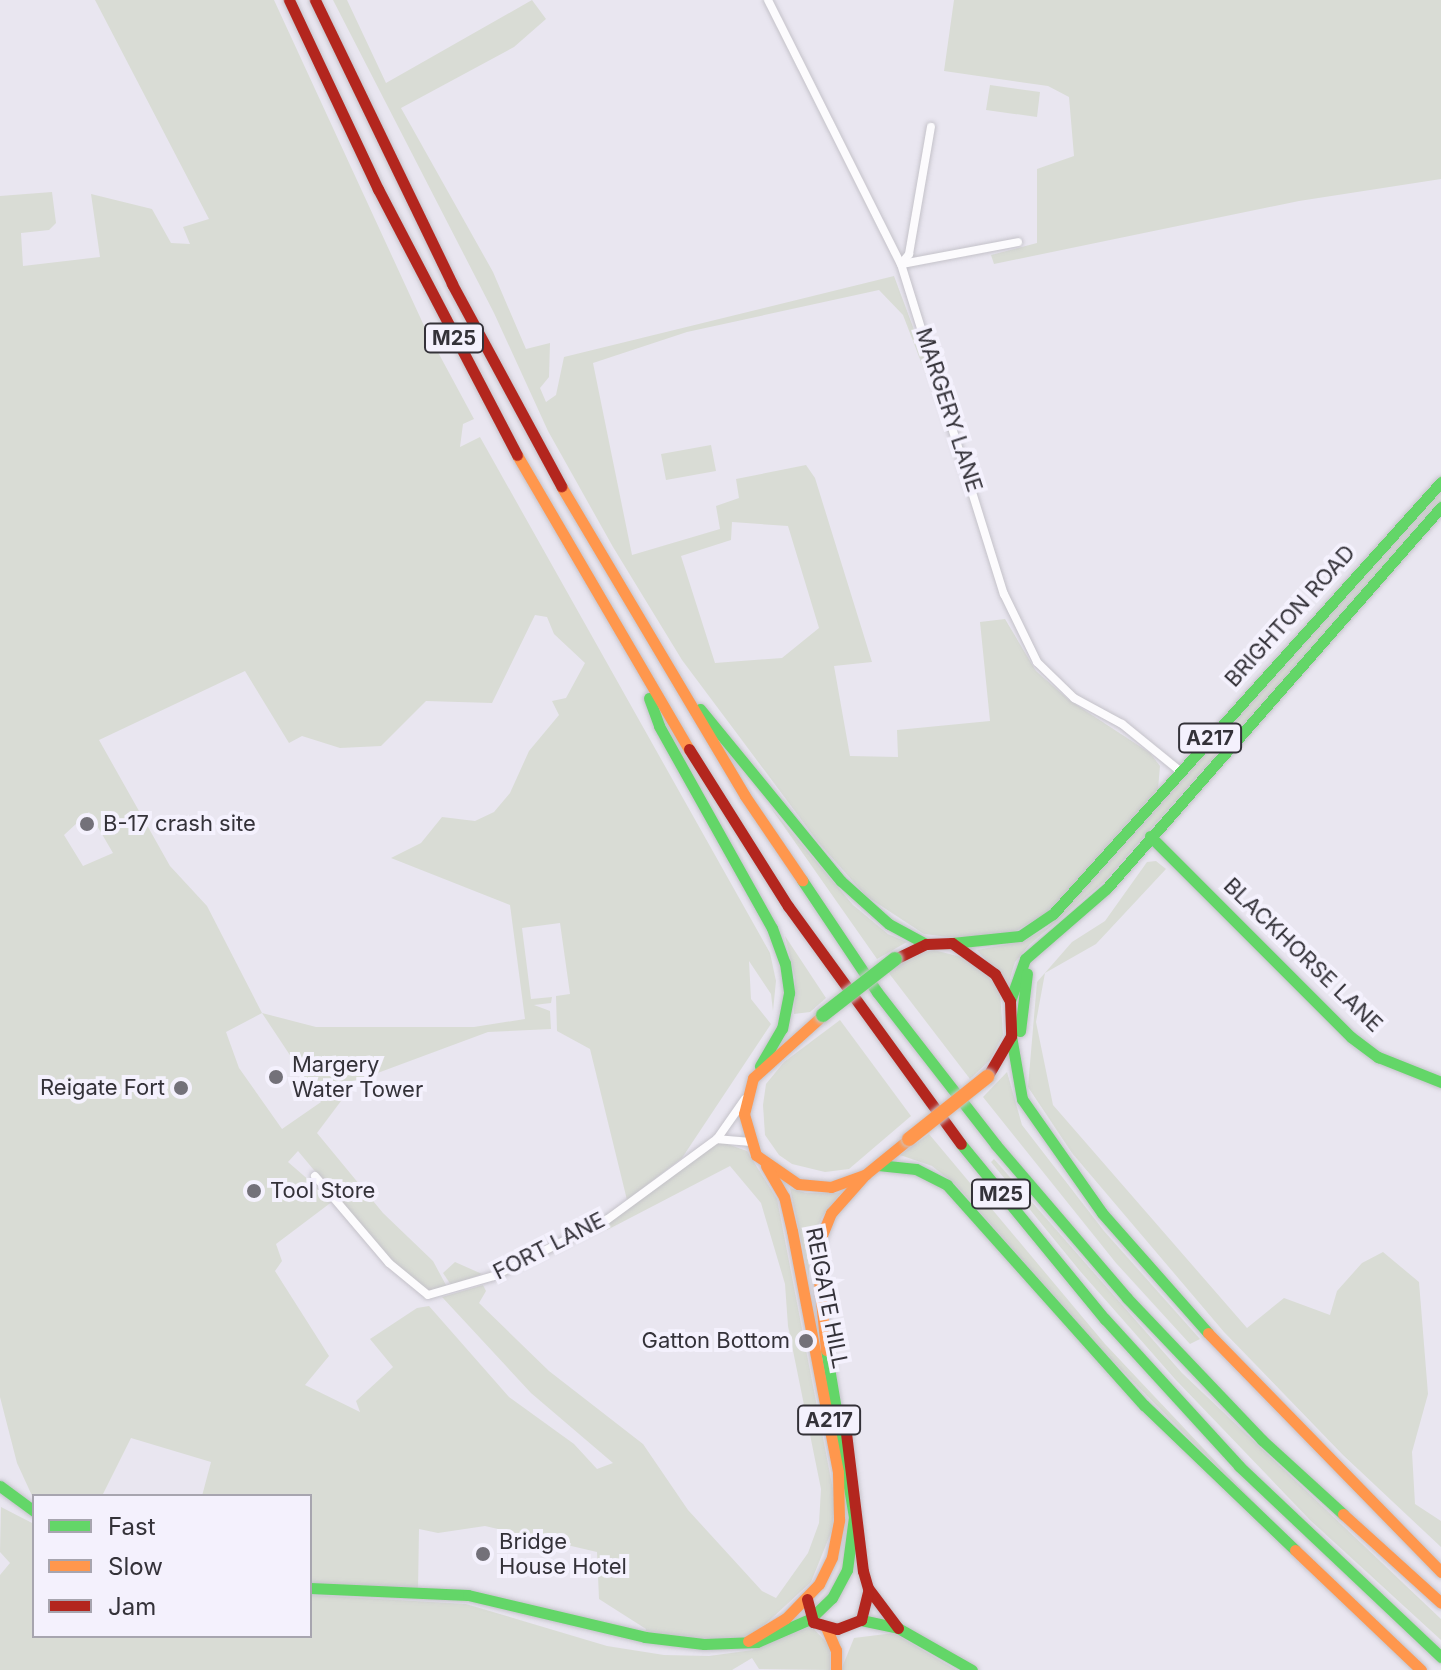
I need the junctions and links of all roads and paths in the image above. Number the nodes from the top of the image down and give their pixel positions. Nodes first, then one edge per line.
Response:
1 (289, 0) edge
2 (315, 0) edge
3 (768, 0) edge
4 (931, 127) dead end
5 (1018, 242) dead end
6 (901, 264) junction
7 (1441, 482) edge
8 (1441, 507) edge
9 (658, 656) junction
10 (637, 667) junction
11 (1181, 772) junction
12 (1150, 836) junction
13 (1069, 923) junction
14 (952, 943) junction
15 (926, 944) junction
16 (1010, 1001) junction
17 (1011, 1036) junction
18 (760, 1066) junction
19 (1017, 1077) junction
20 (1441, 1082) edge
21 (746, 1099) junction
22 (717, 1139) junction
23 (750, 1142) junction
24 (766, 1166) junction
25 (872, 1170) junction
26 (315, 1176) dead end
27 (825, 1336) junction
28 (0, 1486) edge
29 (32, 1510) edge
30 (1441, 1572) edge
31 (312, 1588) edge
32 (868, 1588) junction
33 (807, 1599) junction
34 (1441, 1603) edge
35 (810, 1619) junction
36 (857, 1623) junction
37 (826, 1627) junction
38 (898, 1628) junction
39 (745, 1643) junction
40 (836, 1650) junction
41 (1441, 1657) edge
42 (836, 1670) edge
43 (972, 1670) edge
44 (1421, 1670) edge

1 - 10 main road, M25
2 - 9 main road, M25
3 - 6 street, MARGERY LANE
4 - 6 street
5 - 6 street
6 - 11 street, MARGERY LANE
7 - 11 main road, BRIGHTON ROAD / A217
8 - 12 main road, BRIGHTON ROAD / A217
9 - 15 main road, M25
9 - 34 main road, M25
10 - 18 main road, M25
10 - 41 main road, M25
11 - 14 main road, BRIGHTON ROAD / A217
12 - 13 main road, BRIGHTON ROAD / A217
12 - 20 main road, BLACKHORSE LANE
13 - 16 main road, BRIGHTON ROAD / A217
13 - 19 main road
14 - 15 main road, BRIGHTON ROAD
14 - 16 main road
15 - 18 main road, bridge
16 - 17 main road
17 - 19 main road
17 - 25 main road, bridge
18 - 21 main road
19 - 30 main road
21 - 22 street, FORT LANE
21 - 23 main road
22 - 23 street
22 - 26 street, FORT LANE
23 - 24 main road, REIGATE HILL
24 - 25 main road
24 - 33 main road, REIGATE HILL / A217
25 - 27 main road, REIGATE HILL / A217
25 - 44 main road, M25
27 - 32 main road
27 - 35 main road, REIGATE HILL / A217
28 - 29 main road
31 - 39 main road, REIGATE HILL / A217
32 - 36 main road
32 - 38 main road
33 - 35 main road
33 - 39 main road, REIGATE HILL / A217
35 - 37 main road
35 - 39 main road, REIGATE HILL / A217
36 - 37 main road
36 - 38 main road
36 - 40 main road
37 - 40 main road
38 - 43 main road
40 - 42 main road

